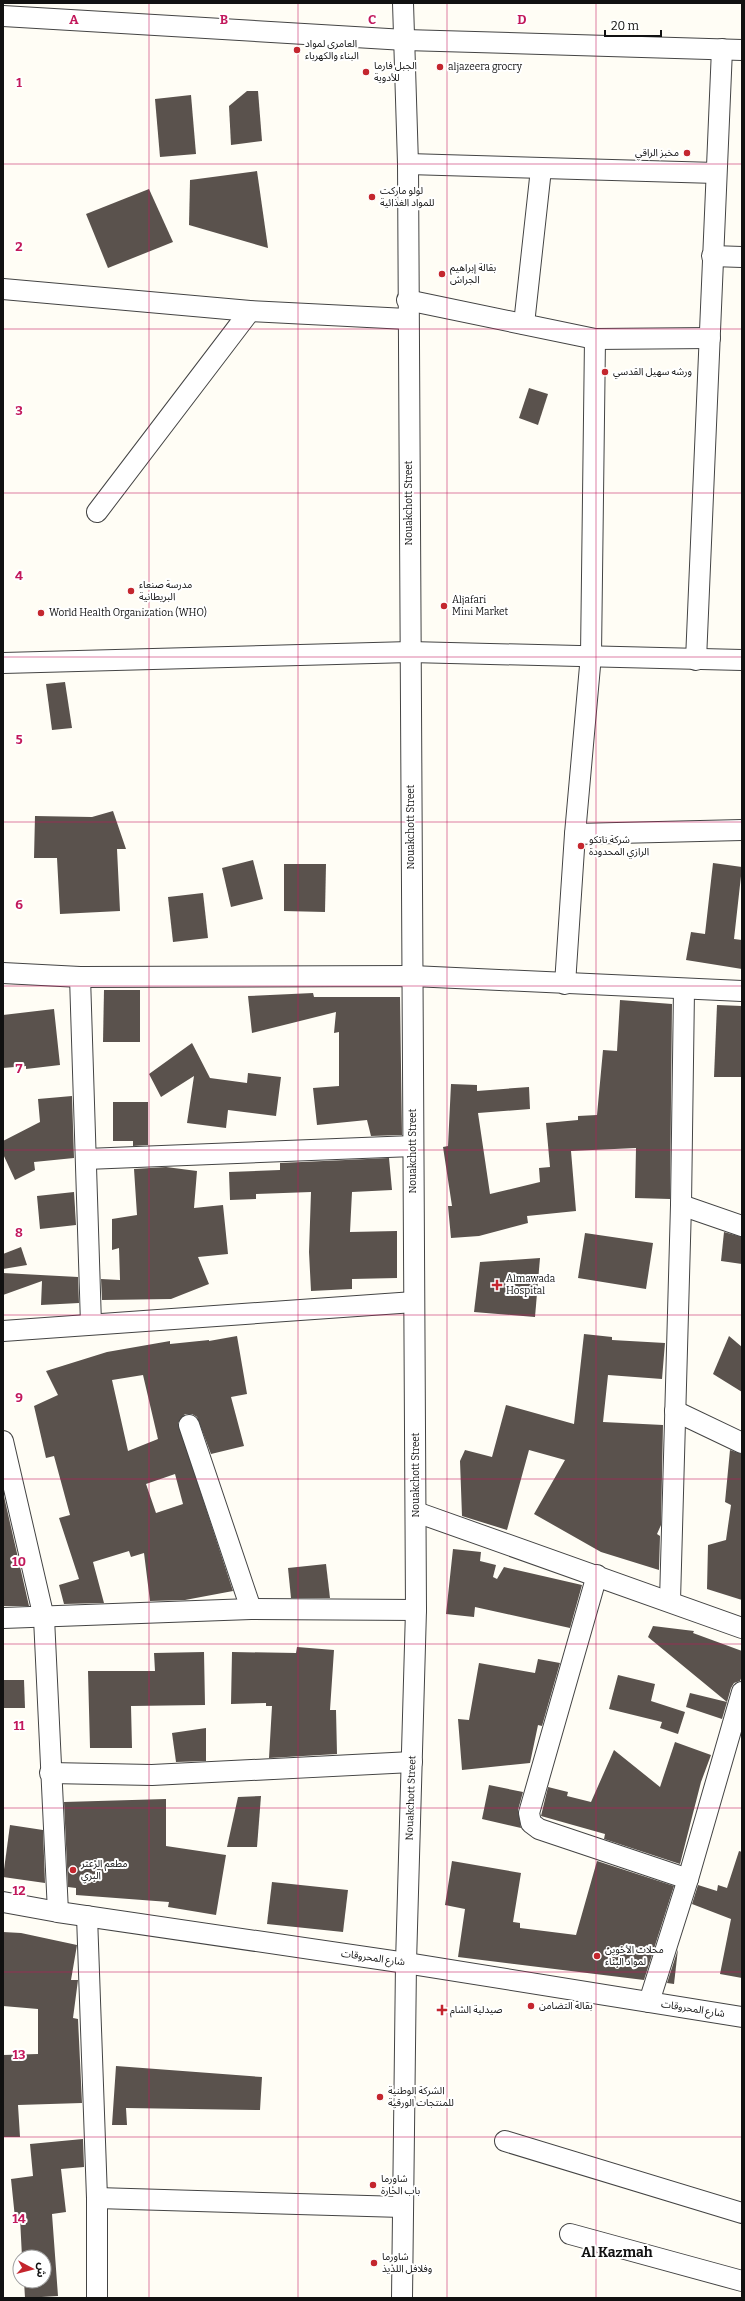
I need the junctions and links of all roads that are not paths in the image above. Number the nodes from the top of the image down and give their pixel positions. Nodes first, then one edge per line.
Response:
1 (403, 3) edge
2 (3, 16) edge
3 (405, 40) junction
4 (722, 49) junction
5 (742, 50) edge
6 (408, 164) junction
7 (541, 169) junction
8 (716, 173) junction
9 (712, 256) junction
10 (742, 257) edge
11 (3, 290) edge
12 (407, 309) junction
13 (250, 311) junction
14 (524, 324) junction
15 (710, 338) junction
16 (595, 339) junction
17 (97, 512) dead end
18 (410, 652) junction
19 (591, 655) junction
20 (696, 660) junction
21 (742, 660) edge
22 (3, 663) edge
23 (742, 830) edge
24 (575, 834) junction
25 (3, 973) edge
26 (412, 976) junction
27 (80, 977) junction
28 (565, 984) junction
29 (684, 990) junction
30 (742, 991) edge
31 (413, 1146) junction
32 (86, 1159) junction
33 (682, 1205) junction
34 (742, 1226) edge
35 (414, 1302) junction
36 (91, 1324) junction
37 (3, 1331) edge
38 (675, 1411) junction
39 (189, 1425) dead end
40 (3, 1441) edge
41 (742, 1443) edge
42 (416, 1512) junction
43 (597, 1576) junction
44 (670, 1601) junction
45 (251, 1609) junction
46 (416, 1610) junction
47 (3, 1618) edge
48 (44, 1618) junction
49 (742, 1628) edge
50 (742, 1692) edge
51 (412, 1762) junction
52 (50, 1772) junction
53 (688, 1879) junction
54 (3, 1902) edge
55 (58, 1912) junction
56 (87, 1916) junction
57 (406, 1963) junction
58 (649, 2002) junction
59 (742, 2017) edge
60 (505, 2141) dead end
61 (97, 2198) junction
62 (402, 2207) junction
63 (742, 2213) edge
64 (570, 2234) dead end
65 (742, 2281) edge
66 (97, 2298) edge
67 (402, 2298) edge

1 - 3 street, Nouakchott Street
2 - 3 street
3 - 4 street
3 - 6 street, Nouakchott Street
4 - 5 street
4 - 8 street
6 - 7 street
6 - 12 street, Nouakchott Street
7 - 8 street
7 - 14 street
8 - 9 street
9 - 10 street
9 - 15 street
11 - 13 street
12 - 13 street
12 - 14 street
12 - 18 street, Nouakchott Street
13 - 17 street
14 - 16 street
15 - 16 street
15 - 20 street
16 - 19 street
18 - 19 street
18 - 22 street
18 - 26 street, Nouakchott Street
19 - 20 street
19 - 24 street
20 - 21 street
23 - 24 street
24 - 28 street
25 - 27 street
26 - 27 street
26 - 28 street
26 - 31 street, Nouakchott Street
27 - 32 street
28 - 29 street
29 - 30 street
29 - 33 street
31 - 32 street
31 - 35 street, Nouakchott Street
32 - 36 street
33 - 34 street
33 - 38 street
35 - 36 street
35 - 42 street, Nouakchott Street
36 - 37 street
38 - 41 street
38 - 44 street
39 - 45 street
40 - 48 street
42 - 43 street
42 - 46 street, Nouakchott Street
43 - 44 street
43 - 53 street
44 - 49 street
45 - 46 street
45 - 48 street
46 - 51 street, Nouakchott Street
47 - 48 street
48 - 52 street
50 - 53 street
51 - 52 street
51 - 57 street, Nouakchott Street
52 - 55 street
53 - 58 street
54 - 55 street, شارع المحروقات
55 - 56 street, شارع المحروقات
56 - 57 street, شارع المحروقات
56 - 61 street
57 - 58 street, شارع المحروقات
57 - 62 street, Nouakchott Street
58 - 59 street, شارع المحروقات
60 - 63 street
61 - 62 street
61 - 66 street
62 - 67 street, Nouakchott Street
64 - 65 street

